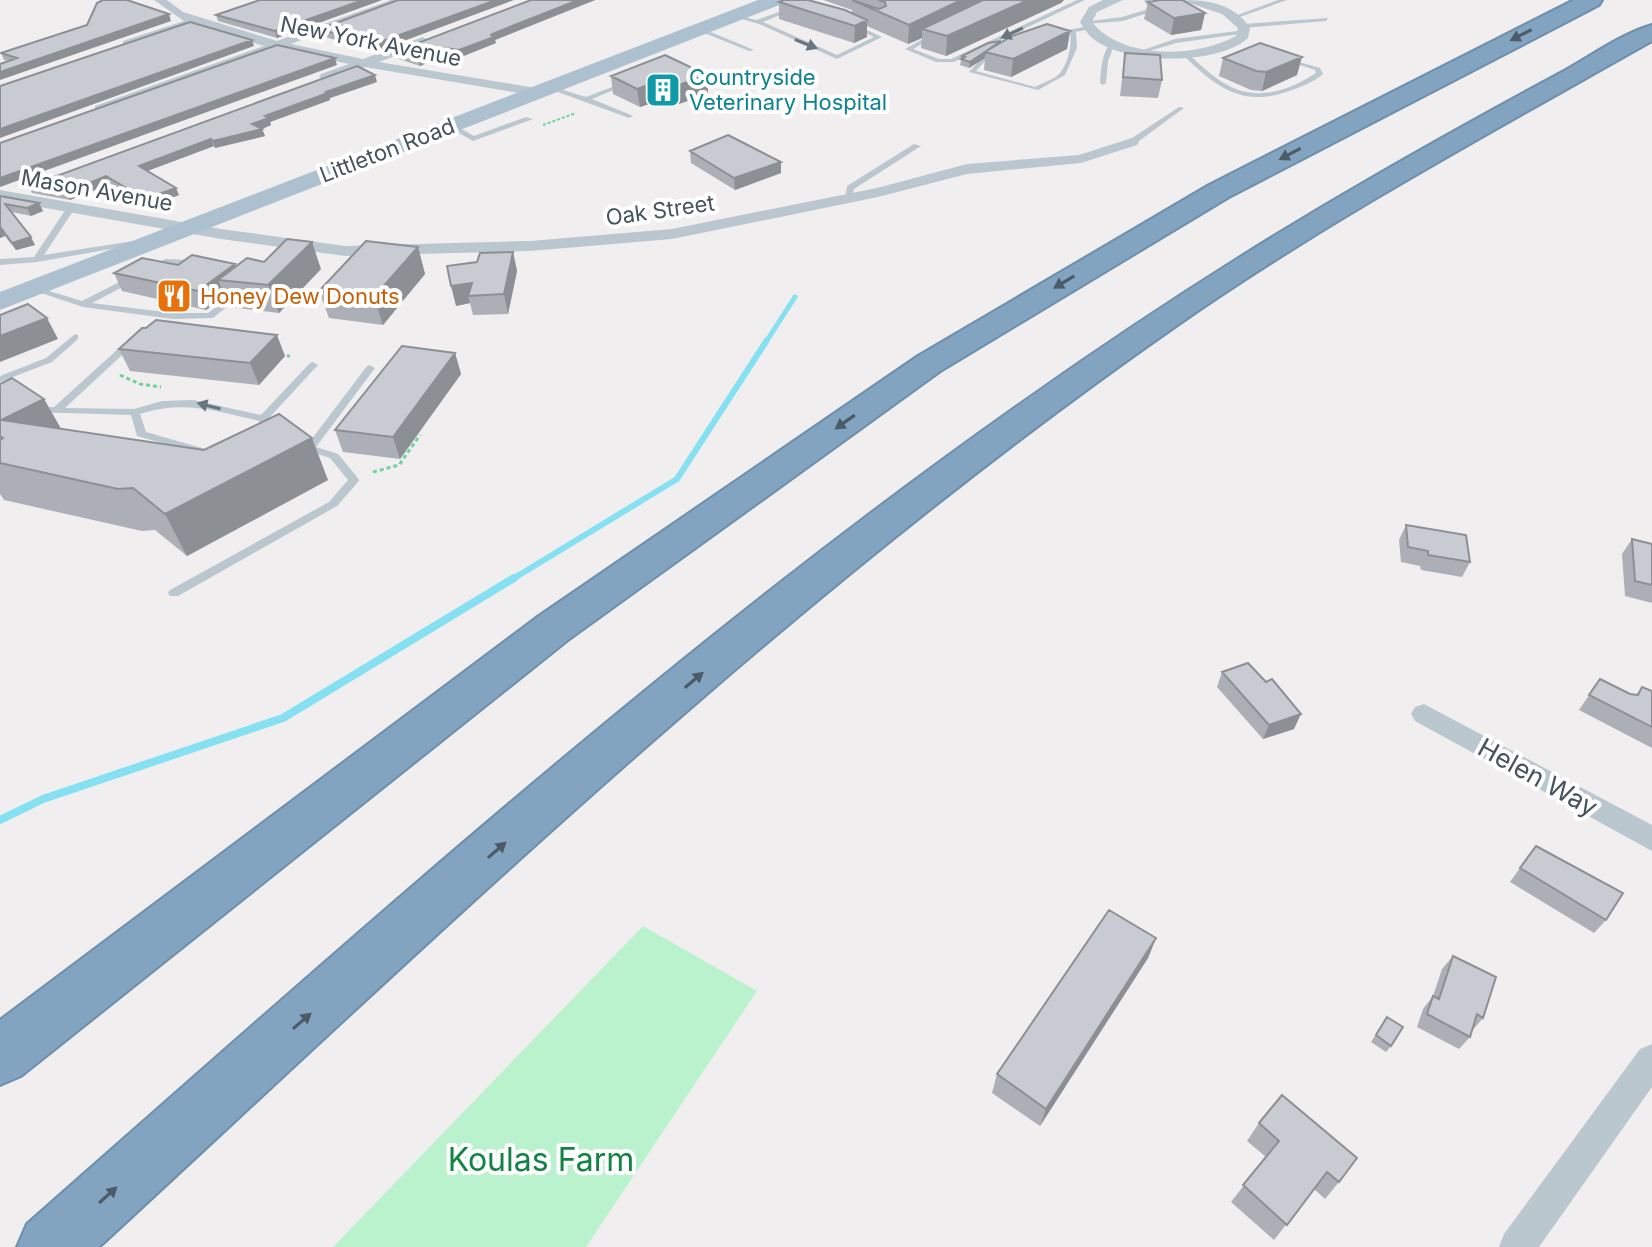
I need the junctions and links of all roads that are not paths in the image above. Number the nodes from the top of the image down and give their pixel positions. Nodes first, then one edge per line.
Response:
1 (160, 0) edge
2 (402, 0) edge
3 (1082, 0) edge
4 (1117, 0) edge
5 (1147, 0) edge
6 (1186, 0) edge
7 (1284, 0) edge
8 (1591, 0) edge
9 (1204, 2) edge
10 (780, 3) edge
11 (219, 15) edge
12 (745, 19) junction
13 (1326, 19) dead end
14 (190, 22) junction
15 (848, 23) edge
16 (1087, 25) junction
17 (1241, 25) junction
18 (699, 29) junction
19 (947, 29) edge
20 (1072, 30) junction
21 (1652, 32) edge
22 (435, 37) edge
23 (1194, 38) junction
24 (1040, 39) edge
25 (277, 43) junction
26 (1112, 43) junction
27 (117, 47) edge
28 (1229, 49) junction
29 (751, 50) dead end
30 (1012, 50) edge
31 (1143, 51) junction
32 (1185, 54) junction
33 (1277, 58) edge
34 (364, 63) junction
35 (642, 78) edge
36 (1103, 83) dead end
37 (306, 84) edge
38 (542, 90) junction
39 (586, 99) junction
40 (1181, 108) dead end
41 (87, 113) edge
42 (629, 116) dead end
43 (529, 119) dead end
44 (505, 120) junction
45 (1132, 142) joint
46 (917, 146) dead end
47 (32, 185) edge
48 (2, 195) edge
49 (848, 198) junction
50 (71, 208) junction
51 (187, 228) junction
52 (164, 237) junction
53 (37, 259) junction
54 (0, 262) edge
55 (208, 263) edge
56 (33, 289) junction
57 (246, 289) edge
58 (0, 302) edge
59 (83, 304) junction
60 (75, 337) dead end
61 (131, 341) edge
62 (313, 365) dead end
63 (370, 368) dead end
64 (0, 379) edge
65 (57, 410) junction
66 (27, 411) edge
67 (135, 412) junction
68 (263, 419) junction
69 (272, 436) junction
70 (259, 440) edge
71 (310, 448) junction
72 (220, 450) edge
73 (174, 593) dead end
74 (1424, 714) dead end
75 (1652, 839) edge
76 (0, 1056) edge
77 (1652, 1060) edge
78 (50, 1247) edge
79 (1517, 1247) edge

1 - 14 street, New York Avenue
2 - 25 street
3 -> 19 lane
4 - 16 street
5 - 16 lane
6 - 9 street
7 - 17 lane
8 -> 76 highway
9 - 17 street
10 - 12 main road, Littleton Road
11 - 14 street
12 -> 15 lane
12 - 18 main road, Littleton Road
13 - 17 lane
14 - 25 street, New York Avenue
14 - 27 street
16 - 20 lane
16 - 26 street
17 - 23 lane
17 - 28 street
18 - 29 lane
18 - 38 main road, Littleton Road
20 - 24 lane
20 - 30 lane
78 -> 21 highway
22 - 34 street
23 - 28 lane
23 - 31 lane
25 - 34 street, New York Avenue
25 - 41 street
26 - 31 street
26 - 36 lane
28 - 32 street
31 - 32 street
32 - 33 lane
34 - 37 street
34 - 38 street, New York Avenue
35 - 39 lane
38 - 39 lane
38 - 44 main road, Littleton Road
39 - 42 lane
40 - 45 lane
43 - 44 lane
44 - 51 main road, Littleton Road
45 - 49 street, Oak Street
46 - 49 lane
47 - 48 street
48 - 50 street, Mason Avenue
49 - 51 street, Oak Street
50 - 51 street, Mason Avenue
50 - 53 lane
51 - 52 main road, Littleton Road
52 - 53 lane
52 - 56 main road, Littleton Road
53 - 54 lane
55 - 59 lane
56 - 58 main road, Littleton Road
56 - 59 lane
57 - 59 lane
60 - 64 lane
61 - 65 lane
62 - 68 lane
63 - 71 lane
65 - 66 lane
65 - 67 lane
68 -> 67 lane
67 - 72 lane
68 - 69 lane
69 - 70 lane
69 - 71 lane
71 - 73 lane
74 - 75 street, Helen Way
77 - 79 street

